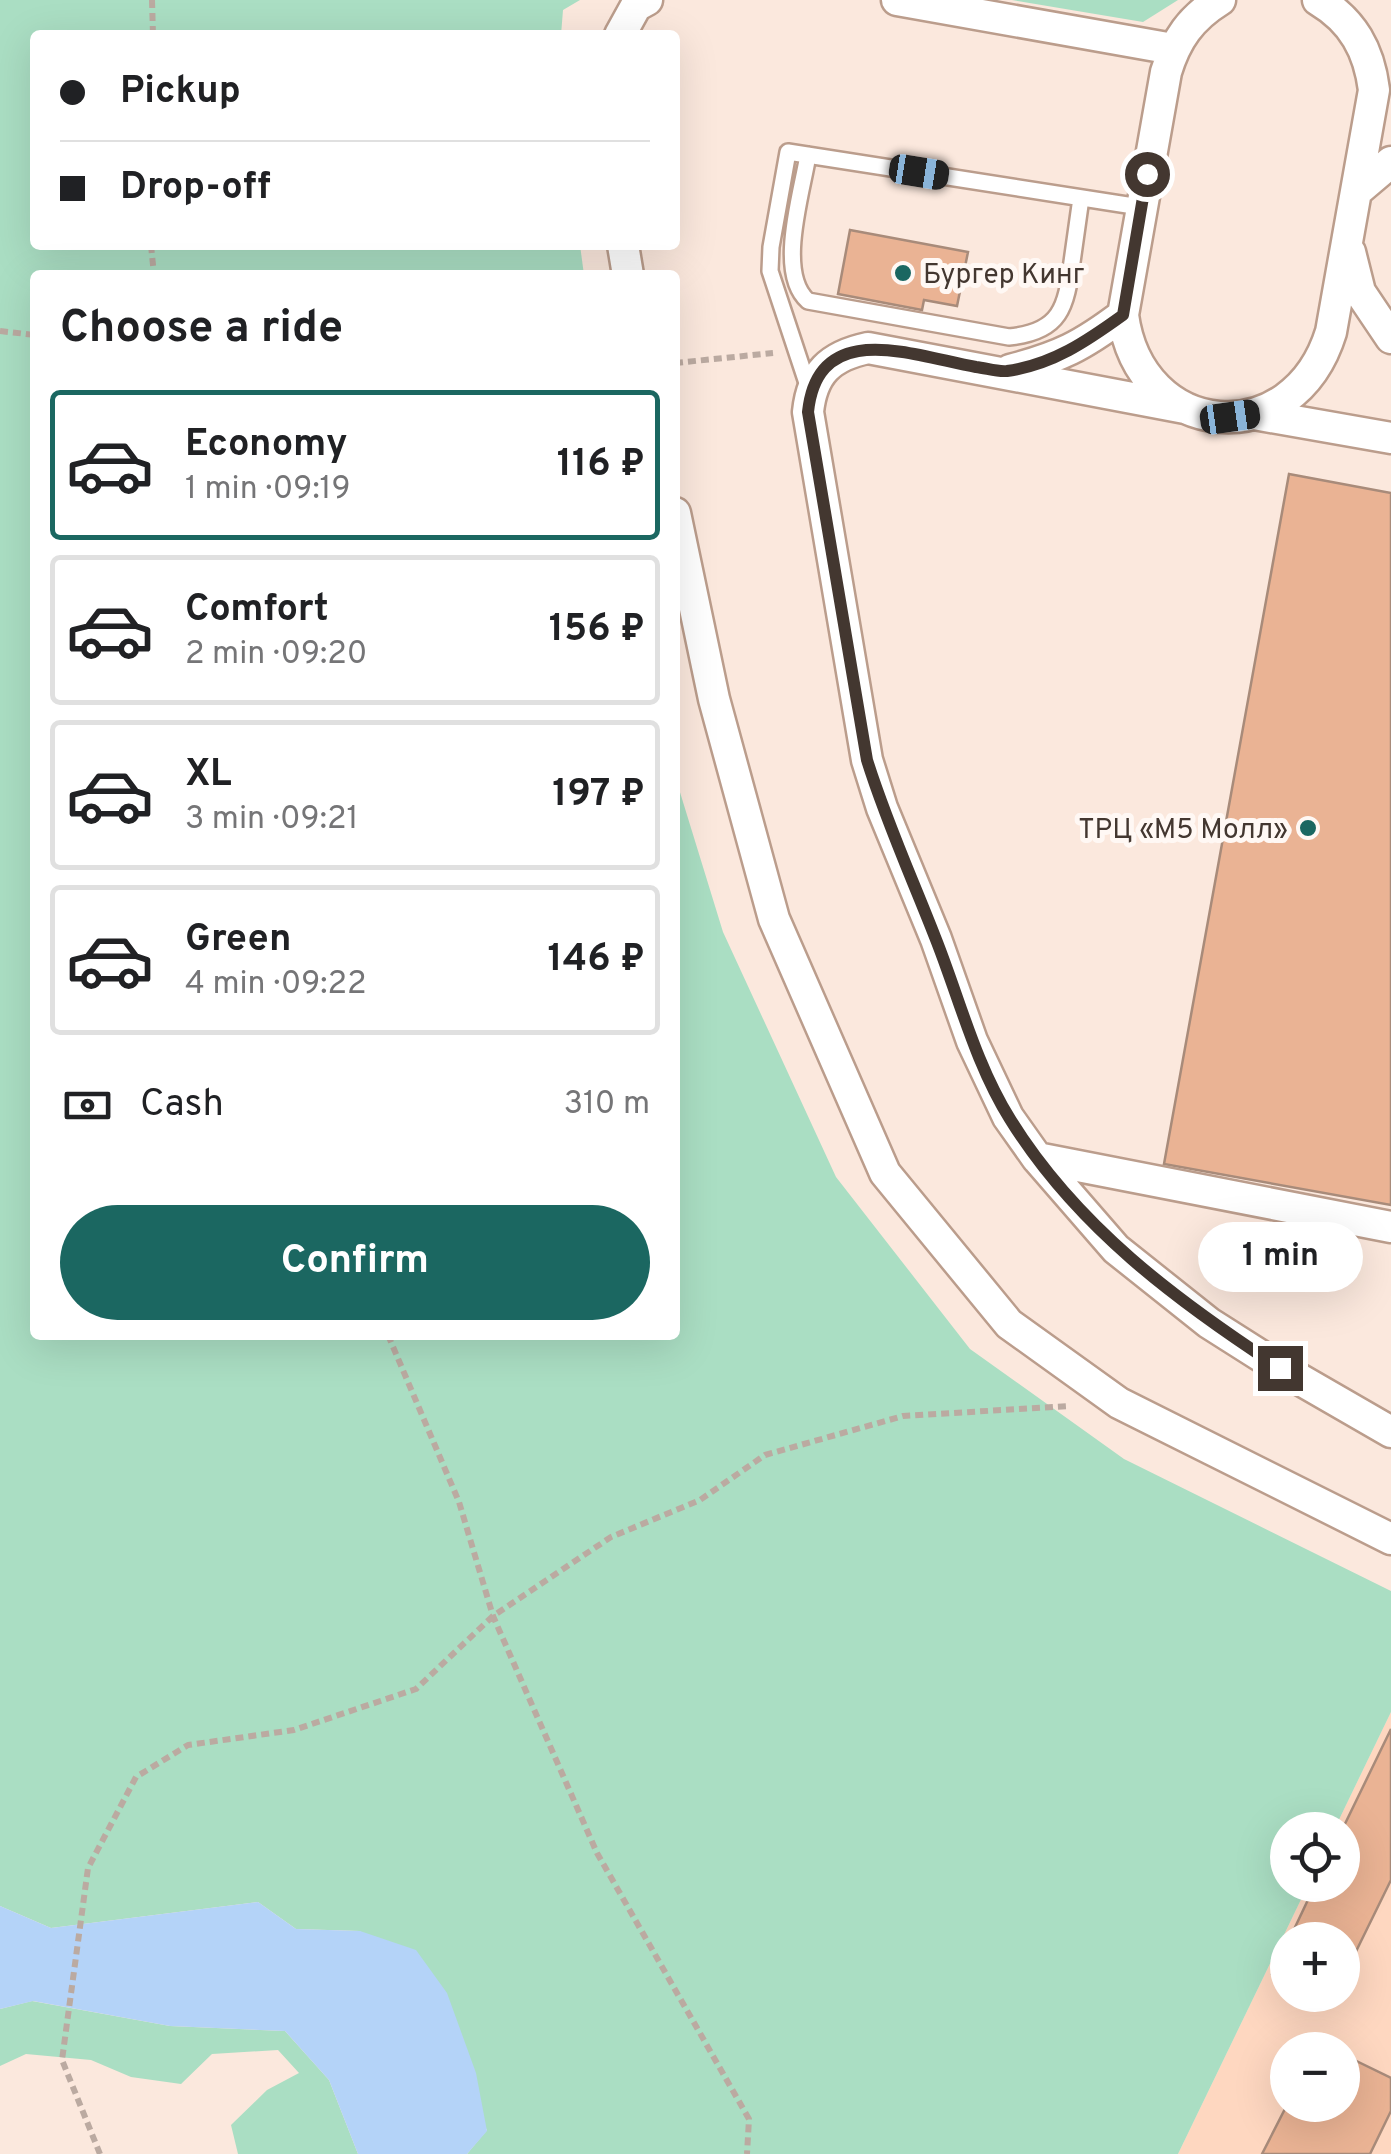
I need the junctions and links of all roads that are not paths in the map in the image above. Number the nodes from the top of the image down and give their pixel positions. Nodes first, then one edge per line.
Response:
1 (647, 0) edge
2 (896, 0) edge
3 (1220, 0) edge
4 (1318, 0) edge
5 (1348, 12) edge
6 (623, 30) edge
7 (1173, 49) junction
8 (1381, 72) edge
9 (808, 155) junction
10 (1391, 162) edge
11 (1358, 190) junction
12 (1081, 198) junction
13 (1140, 208) junction
14 (1348, 244) junction
15 (1123, 315) junction
16 (1391, 338) edge
17 (1004, 371) junction
18 (810, 393) junction
19 (1184, 408) junction
20 (1254, 414) junction
21 (1391, 438) edge
22 (680, 536) edge
23 (1036, 1158) junction
24 (1391, 1227) edge
25 (1391, 1432) edge
26 (1391, 1539) edge

1 - 6 street
2 - 7 street
3 - 7 street
4 - 5 street
5 - 8 street
7 - 13 street
8 - 11 street
9 - 12 lane
9 - 12 lane
9 - 18 lane
10 - 11 street
11 - 14 street
12 - 13 lane
13 - 15 street
14 - 16 street
14 - 20 street
15 - 17 street
15 - 19 street
17 - 18 street
17 - 19 street
18 - 23 street
19 - 20 street
20 - 21 street
22 - 26 street
23 - 24 street
23 - 25 street

